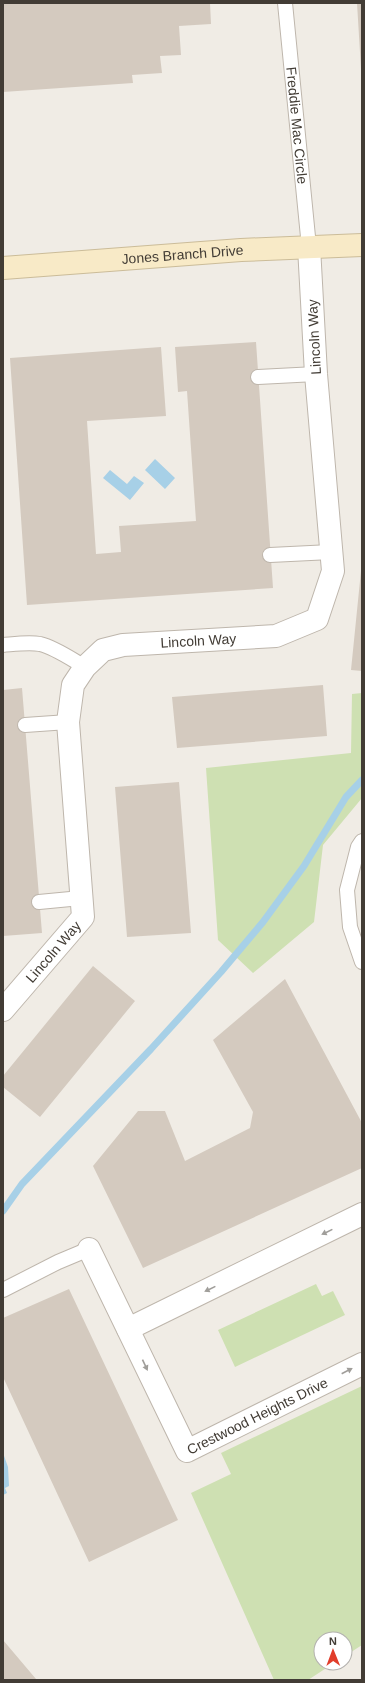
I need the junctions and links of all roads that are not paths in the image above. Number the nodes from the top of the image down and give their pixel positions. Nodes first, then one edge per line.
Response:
1 (285, 3) edge
2 (362, 245) edge
3 (309, 247) junction
4 (3, 268) edge
5 (316, 374) junction
6 (258, 377) dead end
7 (331, 552) junction
8 (270, 555) dead end
9 (3, 645) edge
10 (85, 667) junction
11 (68, 722) junction
12 (25, 725) dead end
13 (362, 841) edge
14 (81, 898) junction
15 (39, 902) dead end
16 (359, 946) edge
17 (362, 962) edge
18 (3, 1010) edge
19 (362, 1214) edge
20 (89, 1249) joint
21 (3, 1290) edge
22 (128, 1329) junction
23 (362, 1364) edge

1 - 3 lane, Freddie Mac Circle
2 - 3 main road, Jones Branch Drive
3 - 4 main road, Jones Branch Drive
3 - 5 street, Lincoln Way
5 - 6 lane
5 - 7 street, Lincoln Way
7 - 8 lane
7 - 10 street, Lincoln Way
9 - 10 lane
10 - 11 street, Lincoln Way
11 - 12 lane
11 - 14 street, Lincoln Way
13 - 16 lane
14 - 15 lane
14 - 18 street, Lincoln Way
16 - 17 lane
19 -> 22 street
20 - 21 lane
20 - 22 street, Crestwood Heights Drive
22 -> 23 street, Crestwood Heights Drive

